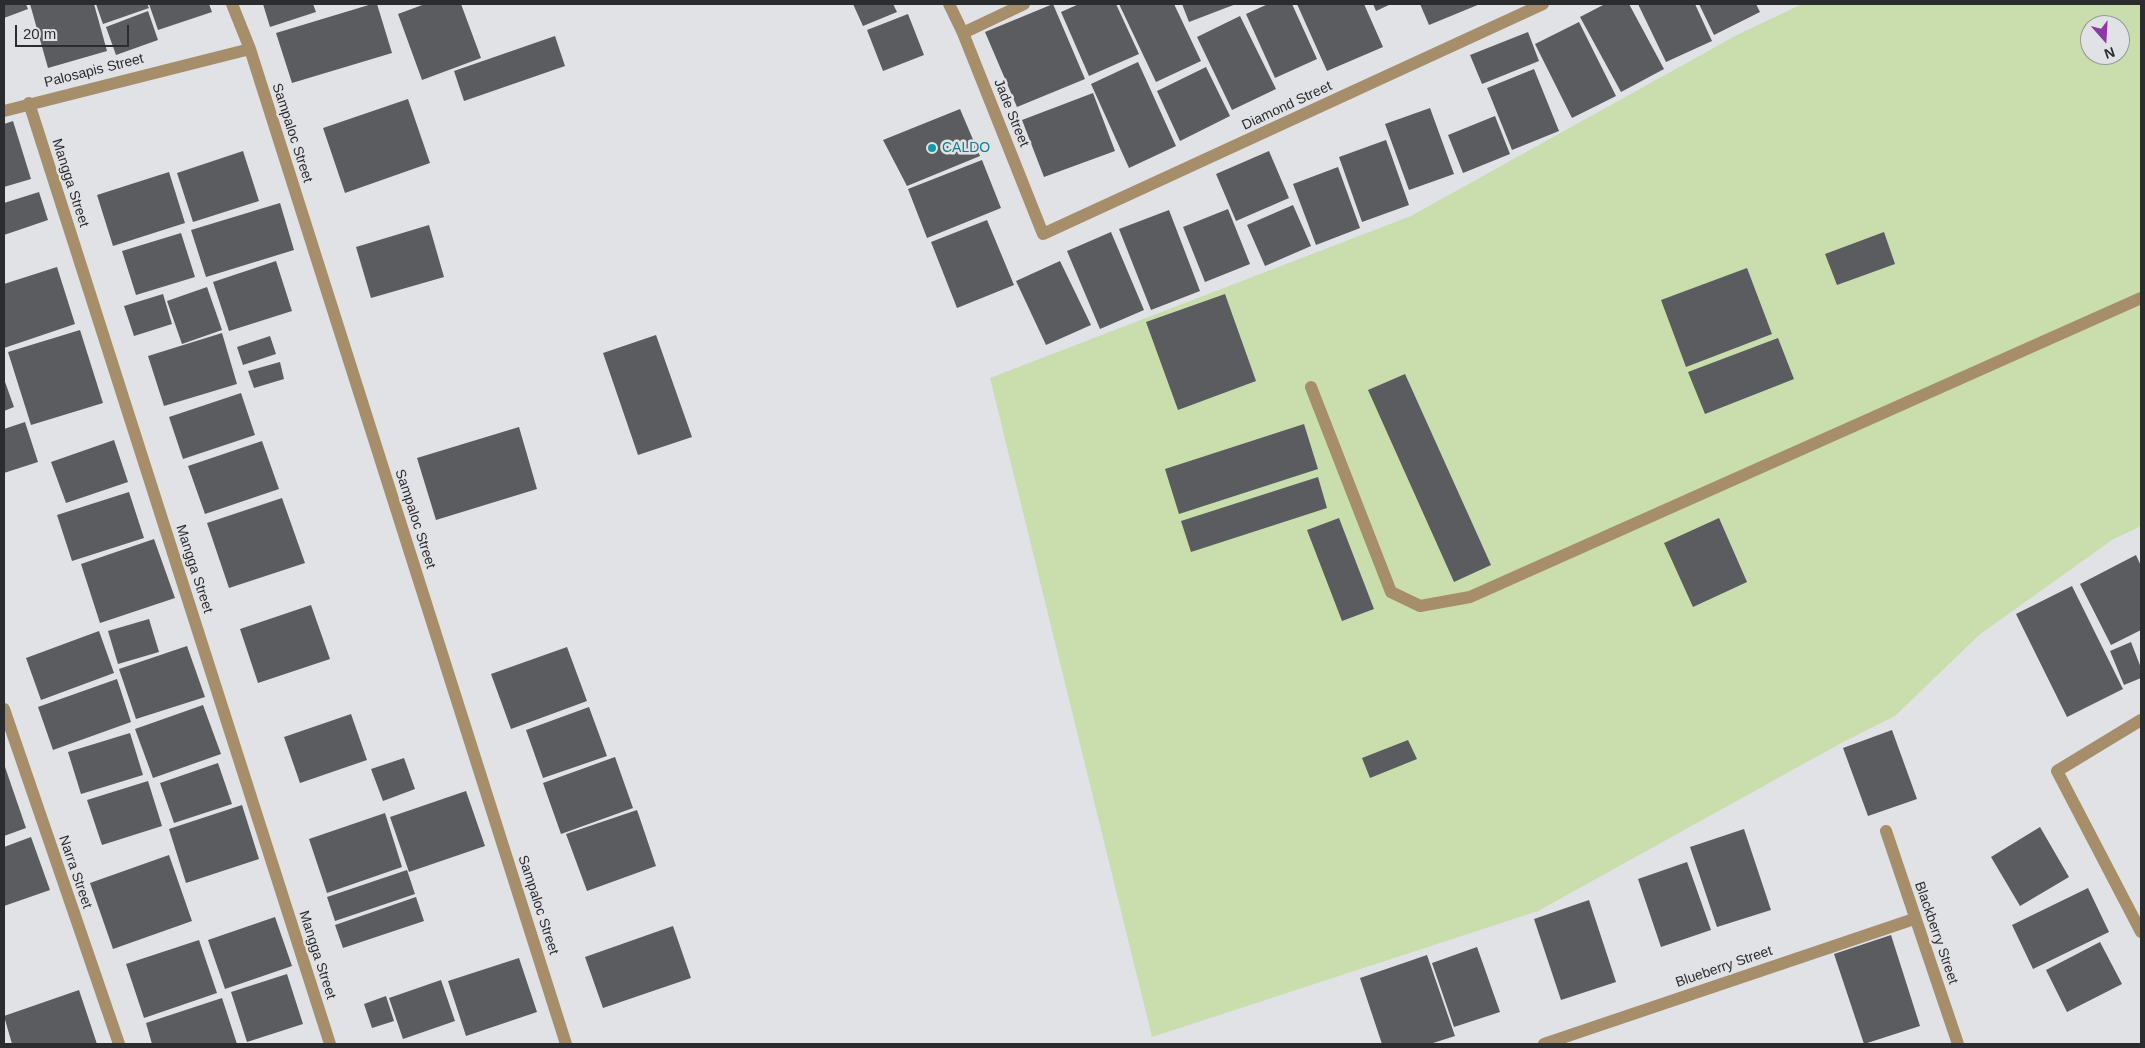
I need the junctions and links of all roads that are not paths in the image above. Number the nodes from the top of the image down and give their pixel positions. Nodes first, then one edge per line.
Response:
1 (232, 4) edge
2 (949, 4) edge
3 (1024, 4) edge
4 (1543, 4) edge
5 (963, 33) junction
6 (250, 49) junction
7 (29, 103) junction
8 (4, 111) edge
9 (1043, 234) joint
10 (2141, 298) edge
11 (1312, 387) dead end
12 (4, 709) edge
13 (2141, 720) edge
14 (1886, 831) dead end
15 (1914, 918) junction
16 (2141, 932) edge
17 (119, 1044) edge
18 (330, 1044) edge
19 (566, 1044) edge
20 (1544, 1044) edge
21 (1958, 1044) edge

1 - 6 street, Sampaloc Street
2 - 5 street, Jade Street
3 - 5 street
4 - 9 street, Diamond Street
5 - 9 street, Jade Street
6 - 7 street, Palosapis Street
6 - 19 street, Sampaloc Street
7 - 8 street, Palosapis Street
7 - 18 street, Mangga Street
10 - 11 street
12 - 17 street, Narra Street
13 - 16 street
14 - 15 street, Blackberry Street
15 - 20 street, Blueberry Street
15 - 21 street, Blackberry Street

